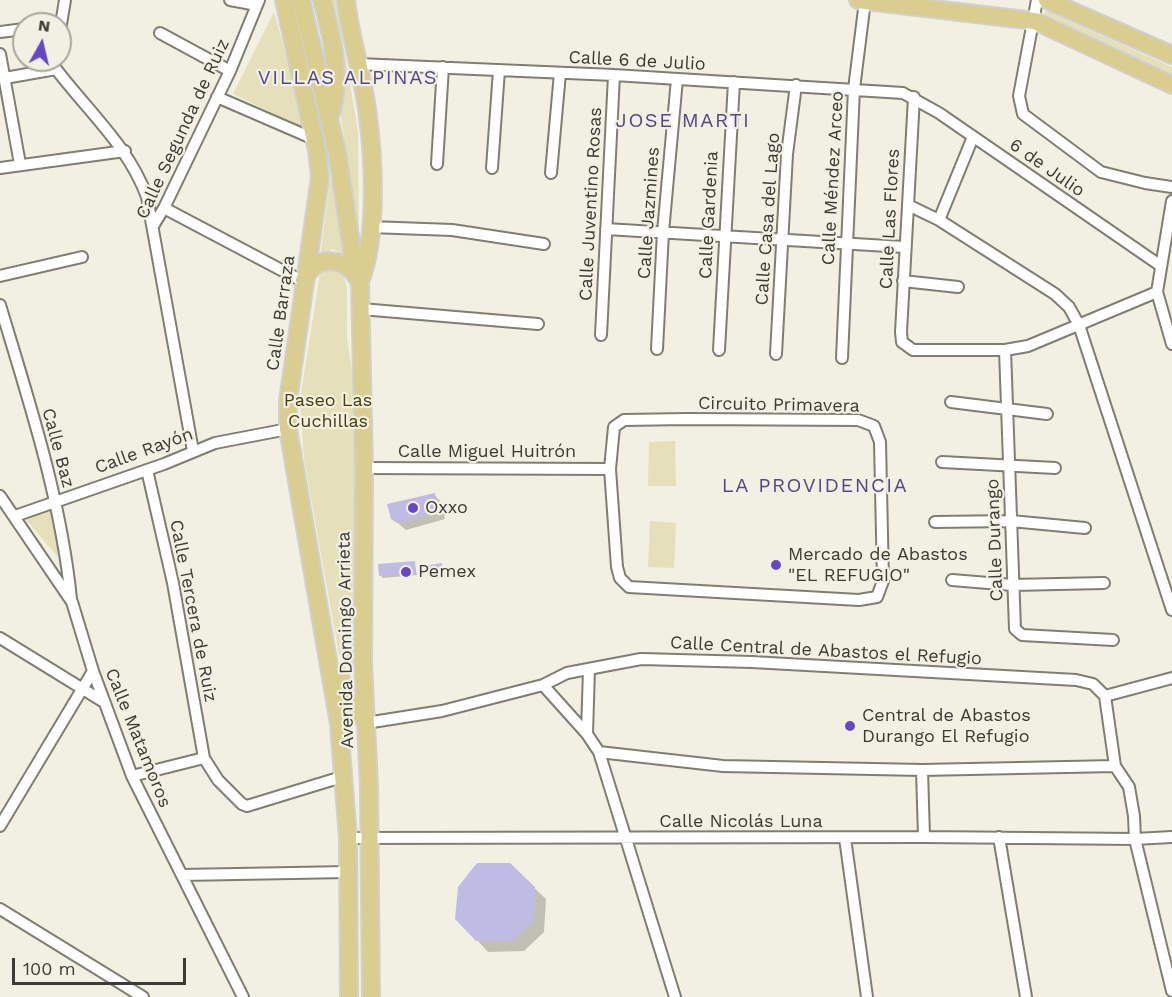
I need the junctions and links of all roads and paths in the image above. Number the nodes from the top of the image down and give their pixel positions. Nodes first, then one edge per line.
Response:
1 (230, 0) edge
2 (284, 0) edge
3 (302, 0) edge
4 (322, 0) edge
5 (346, 0) edge
6 (356, 0) edge
7 (861, 0) edge
8 (1037, 0) edge
9 (1047, 0) edge
10 (258, 3) edge
11 (1035, 21) junction
12 (160, 33) dead end
13 (352, 36) junction
14 (0, 54) edge
15 (1172, 55) edge
16 (358, 64) junction
17 (442, 68) junction
18 (499, 70) junction
19 (230, 71) junction
20 (27, 72) edge
21 (63, 72) edge
22 (560, 73) junction
23 (614, 75) junction
24 (5, 78) junction
25 (677, 79) junction
26 (734, 82) junction
27 (796, 85) junction
28 (1172, 85) edge
29 (854, 88) junction
30 (217, 97) junction
31 (914, 97) junction
32 (330, 118) junction
33 (973, 136) junction
34 (314, 139) junction
35 (125, 151) junction
36 (20, 164) junction
37 (437, 164) dead end
38 (0, 168) edge
39 (492, 168) dead end
40 (551, 173) dead end
41 (320, 177) junction
42 (1172, 187) edge
43 (1172, 201) edge
44 (908, 205) junction
45 (164, 208) junction
46 (939, 220) junction
47 (153, 226) junction
48 (370, 227) junction
49 (606, 228) junction
50 (663, 232) junction
51 (723, 237) junction
52 (783, 240) junction
53 (544, 244) dead end
54 (846, 244) junction
55 (904, 247) junction
56 (82, 257) dead end
57 (1161, 266) junction
58 (0, 276) edge
59 (903, 281) junction
60 (304, 282) junction
61 (360, 282) junction
62 (958, 287) dead end
63 (1157, 292) junction
64 (0, 305) edge
65 (361, 309) junction
66 (538, 324) dead end
67 (1079, 325) junction
68 (601, 335) dead end
69 (1172, 344) edge
70 (657, 349) dead end
71 (718, 350) dead end
72 (1005, 350) junction
73 (776, 354) dead end
74 (842, 358) dead end
75 (951, 402) dead end
76 (1006, 411) junction
77 (1047, 414) dead end
78 (288, 429) junction
79 (193, 451) junction
80 (942, 462) dead end
81 (1008, 466) junction
82 (364, 468) junction
83 (1055, 468) dead end
84 (610, 469) junction
85 (147, 470) junction
86 (0, 496) edge
87 (55, 500) junction
88 (15, 516) junction
89 (1011, 521) junction
90 (935, 522) dead end
91 (1085, 528) dead end
92 (952, 580) dead end
93 (1104, 583) dead end
94 (1012, 585) junction
95 (72, 602) junction
96 (1172, 610) edge
97 (0, 638) edge
98 (1113, 640) dead end
99 (363, 663) junction
100 (335, 668) junction
101 (589, 669) junction
102 (93, 671) junction
103 (1172, 678) edge
104 (543, 685) junction
105 (82, 689) junction
106 (1105, 696) junction
107 (104, 702) junction
108 (366, 723) junction
109 (587, 734) junction
110 (599, 752) junction
111 (204, 758) junction
112 (1115, 766) junction
113 (922, 770) junction
114 (132, 776) junction
115 (345, 776) junction
116 (0, 826) edge
117 (348, 837) junction
118 (924, 837) junction
119 (999, 837) junction
120 (1172, 837) edge
121 (370, 838) junction
122 (624, 838) junction
123 (845, 838) junction
124 (1135, 839) junction
125 (348, 872) junction
126 (182, 875) junction
127 (0, 909) edge
128 (1172, 991) edge
129 (143, 997) edge
130 (243, 997) edge
131 (349, 997) edge
132 (371, 997) edge
133 (675, 997) edge
134 (867, 997) edge
135 (1026, 997) edge

1 - 10 street
2 - 34 main road, Calle Barraza
3 - 32 main road
4 - 32 main road
5 - 13 main road
6 - 13 main road
7 - 11 main road
7 - 29 street, Calle Méndez Arceo
8 - 11 street
9 - 15 main road
10 - 19 street, Calle Segunda de Ruiz
11 - 28 main road
11 - 42 street
12 - 19 street
13 - 16 main road
14 - 24 street
16 - 17 street, Calle 6 de Julio
16 - 48 main road
17 - 18 street, Calle 6 de Julio
17 - 37 street
18 - 22 street, Calle 6 de Julio
18 - 39 street
19 - 30 street, Calle Segunda de Ruiz
20 - 24 street
21 - 35 street
22 - 23 street, Calle 6 de Julio
22 - 40 street
23 - 25 street, Calle 6 de Julio
23 - 49 street, Calle Juventino Rosas
24 - 36 street
25 - 26 street, Calle 6 de Julio
25 - 50 street, Calle Jazmines
26 - 27 street, Calle 6 de Julio
26 - 51 street, Calle Gardenia
27 - 29 street, Calle 6 de Julio
27 - 52 street, Calle Casa del Lago
29 - 31 street, Calle 6 de Julio
29 - 54 street, Calle Méndez Arceo
30 - 34 street
30 - 45 street, Calle Segunda de Ruiz
31 - 33 street, 6 de Julio
31 - 44 street, Calle Las Flores
32 - 41 main road
32 - 61 main road
33 - 46 street
33 - 57 street, 6 de Julio
34 - 41 main road, Calle Barraza
35 - 36 street
35 - 47 street
36 - 38 street
41 - 60 main road, Calle Barraza
43 - 57 street
44 - 46 street
44 - 55 street, Calle Las Flores
45 - 47 street, Calle Segunda de Ruiz
45 - 60 street
46 - 67 street
47 - 79 street, Calle Segunda de Ruiz
48 - 53 street
48 - 61 main road
49 - 50 street
49 - 68 street, Calle Juventino Rosas
50 - 51 street
50 - 70 street, Calle Jazmines
51 - 52 street
51 - 71 street, Calle Gardenia
52 - 54 street
52 - 73 street, Calle Casa del Lago
54 - 55 street
54 - 74 street, Calle Méndez Arceo
55 - 59 street, Calle Las Flores
56 - 58 street
57 - 63 street
59 - 62 street
59 - 72 street, Calle Las Flores
60 - 61 main road
60 - 78 main road, Calle Barraza
61 - 65 main road, Avenida Domingo Arrieta
63 - 67 street
63 - 69 street
64 - 87 street, Calle Baz
65 - 66 street
65 - 82 main road, Avenida Domingo Arrieta
67 - 72 street
67 - 96 street
72 - 76 street, Calle Durango
75 - 76 street
76 - 77 street
76 - 81 street, Calle Durango
78 - 79 street, Calle Rayón
78 - 100 main road, Calle Barraza
79 - 85 street, Calle Rayón
80 - 81 street
81 - 83 street
81 - 89 street, Calle Durango
82 - 84 street, Calle Miguel Huitrón
82 - 99 main road, Avenida Domingo Arrieta
84 - 84 street, Circuito Primavera
85 - 87 street, Calle Rayón
85 - 111 street, Calle Tercera de Ruiz
86 - 88 street, Calle Matamoros
87 - 88 street, Calle Rayón
87 - 95 street, Calle Baz
88 - 95 street, Calle Matamoros
89 - 90 street
89 - 91 street
89 - 94 street, Calle Durango
92 - 94 street
93 - 94 street
94 - 98 street, Calle Durango
95 - 102 street, Calle Matamoros
97 - 105 street
99 - 100 main road
99 - 108 main road, Avenida Domingo Arrieta
100 - 108 main road
100 - 115 main road, Calle Barraza
101 - 104 street, Calle Central de Abastos el Refugio
101 - 106 street, Calle Central de Abastos el Refugio
101 - 109 street
102 - 105 street
102 - 107 street, Calle Matamoros
103 - 106 street
104 - 108 street, Calle Central de Abastos el Refugio
104 - 109 street
105 - 107 street
105 - 116 street
106 - 112 street
107 - 114 street, Calle Matamoros
108 - 121 main road, Avenida Domingo Arrieta
109 - 110 street
110 - 113 street
110 - 122 street
111 - 114 street
111 - 115 street
112 - 113 street
112 - 124 street
113 - 118 street
114 - 126 street, Calle Matamoros
115 - 117 main road, Calle Barraza
117 - 121 street, Calle Nicolás Luna
117 - 125 main road, Calle Barraza
118 - 119 street, Calle Nicolás Luna
118 - 123 street, Calle Nicolás Luna
119 - 124 street, Calle Nicolás Luna
119 - 135 street
120 - 124 street, Calle Nicolás Luna
121 - 122 street, Calle Nicolás Luna
121 - 132 main road, Avenida Domingo Arrieta
122 - 123 street, Calle Nicolás Luna
122 - 133 street
123 - 134 street
124 - 128 street
125 - 126 street
125 - 131 main road, Calle Barraza
126 - 130 street, Calle Matamoros
127 - 129 street

